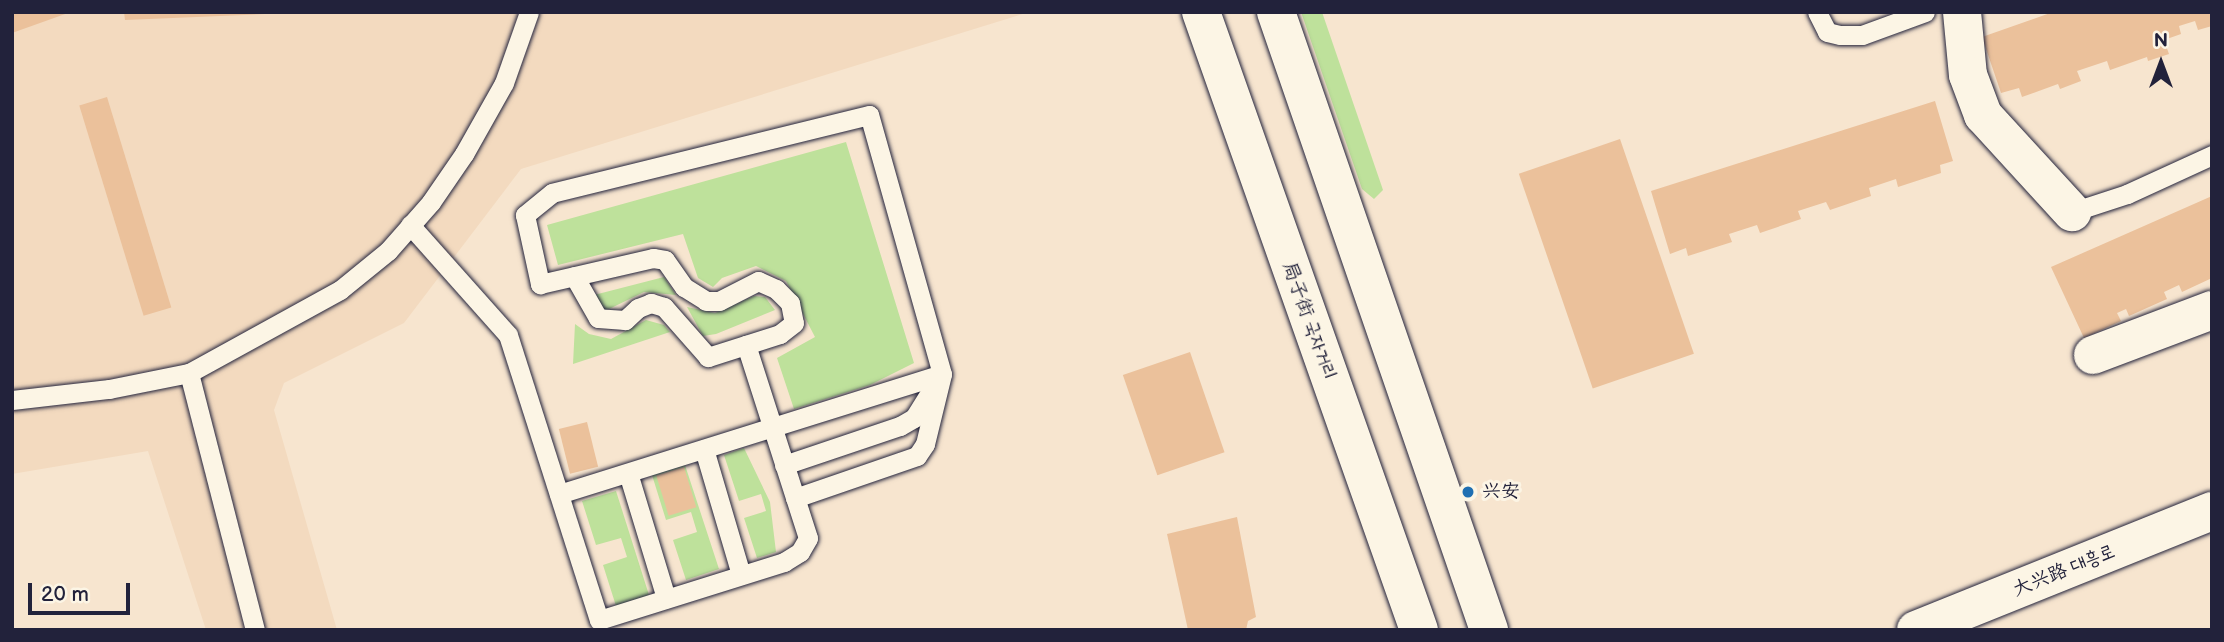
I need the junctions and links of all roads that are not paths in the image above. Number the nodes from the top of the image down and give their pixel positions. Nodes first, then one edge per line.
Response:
1 (529, 12) edge
2 (1201, 12) edge
3 (1276, 12) edge
4 (1816, 12) edge
5 (1925, 12) edge
6 (1962, 12) edge
7 (2212, 155) edge
8 (2072, 212) joint
9 (410, 225) junction
10 (574, 276) junction
11 (2212, 310) edge
12 (746, 345) junction
13 (2093, 355) dead end
14 (189, 373) junction
15 (942, 374) junction
16 (12, 400) edge
17 (772, 427) junction
18 (704, 449) junction
19 (784, 465) junction
20 (628, 472) junction
21 (559, 494) junction
22 (795, 498) junction
23 (2212, 512) edge
24 (741, 575) junction
25 (666, 598) junction
26 (255, 630) edge
27 (1419, 630) edge
28 (1489, 630) edge
29 (1916, 630) edge

1 - 9 lane
2 - 27 main road, 局子街 국자거리
3 - 28 main road
4 - 5 lane
6 - 8 main road
7 - 8 lane
9 - 14 lane
9 - 21 lane
10 - 12 lane
10 - 12 lane
10 - 15 lane
11 - 13 main road
12 - 17 lane
14 - 16 lane
14 - 26 lane
15 - 17 lane
15 - 19 lane
15 - 22 lane
17 - 18 lane
17 - 19 lane
18 - 20 lane
18 - 24 lane
19 - 22 lane
20 - 21 lane
20 - 25 lane
21 - 25 lane
22 - 24 lane
23 - 29 main road, 大兴路 대흥로
24 - 25 lane

